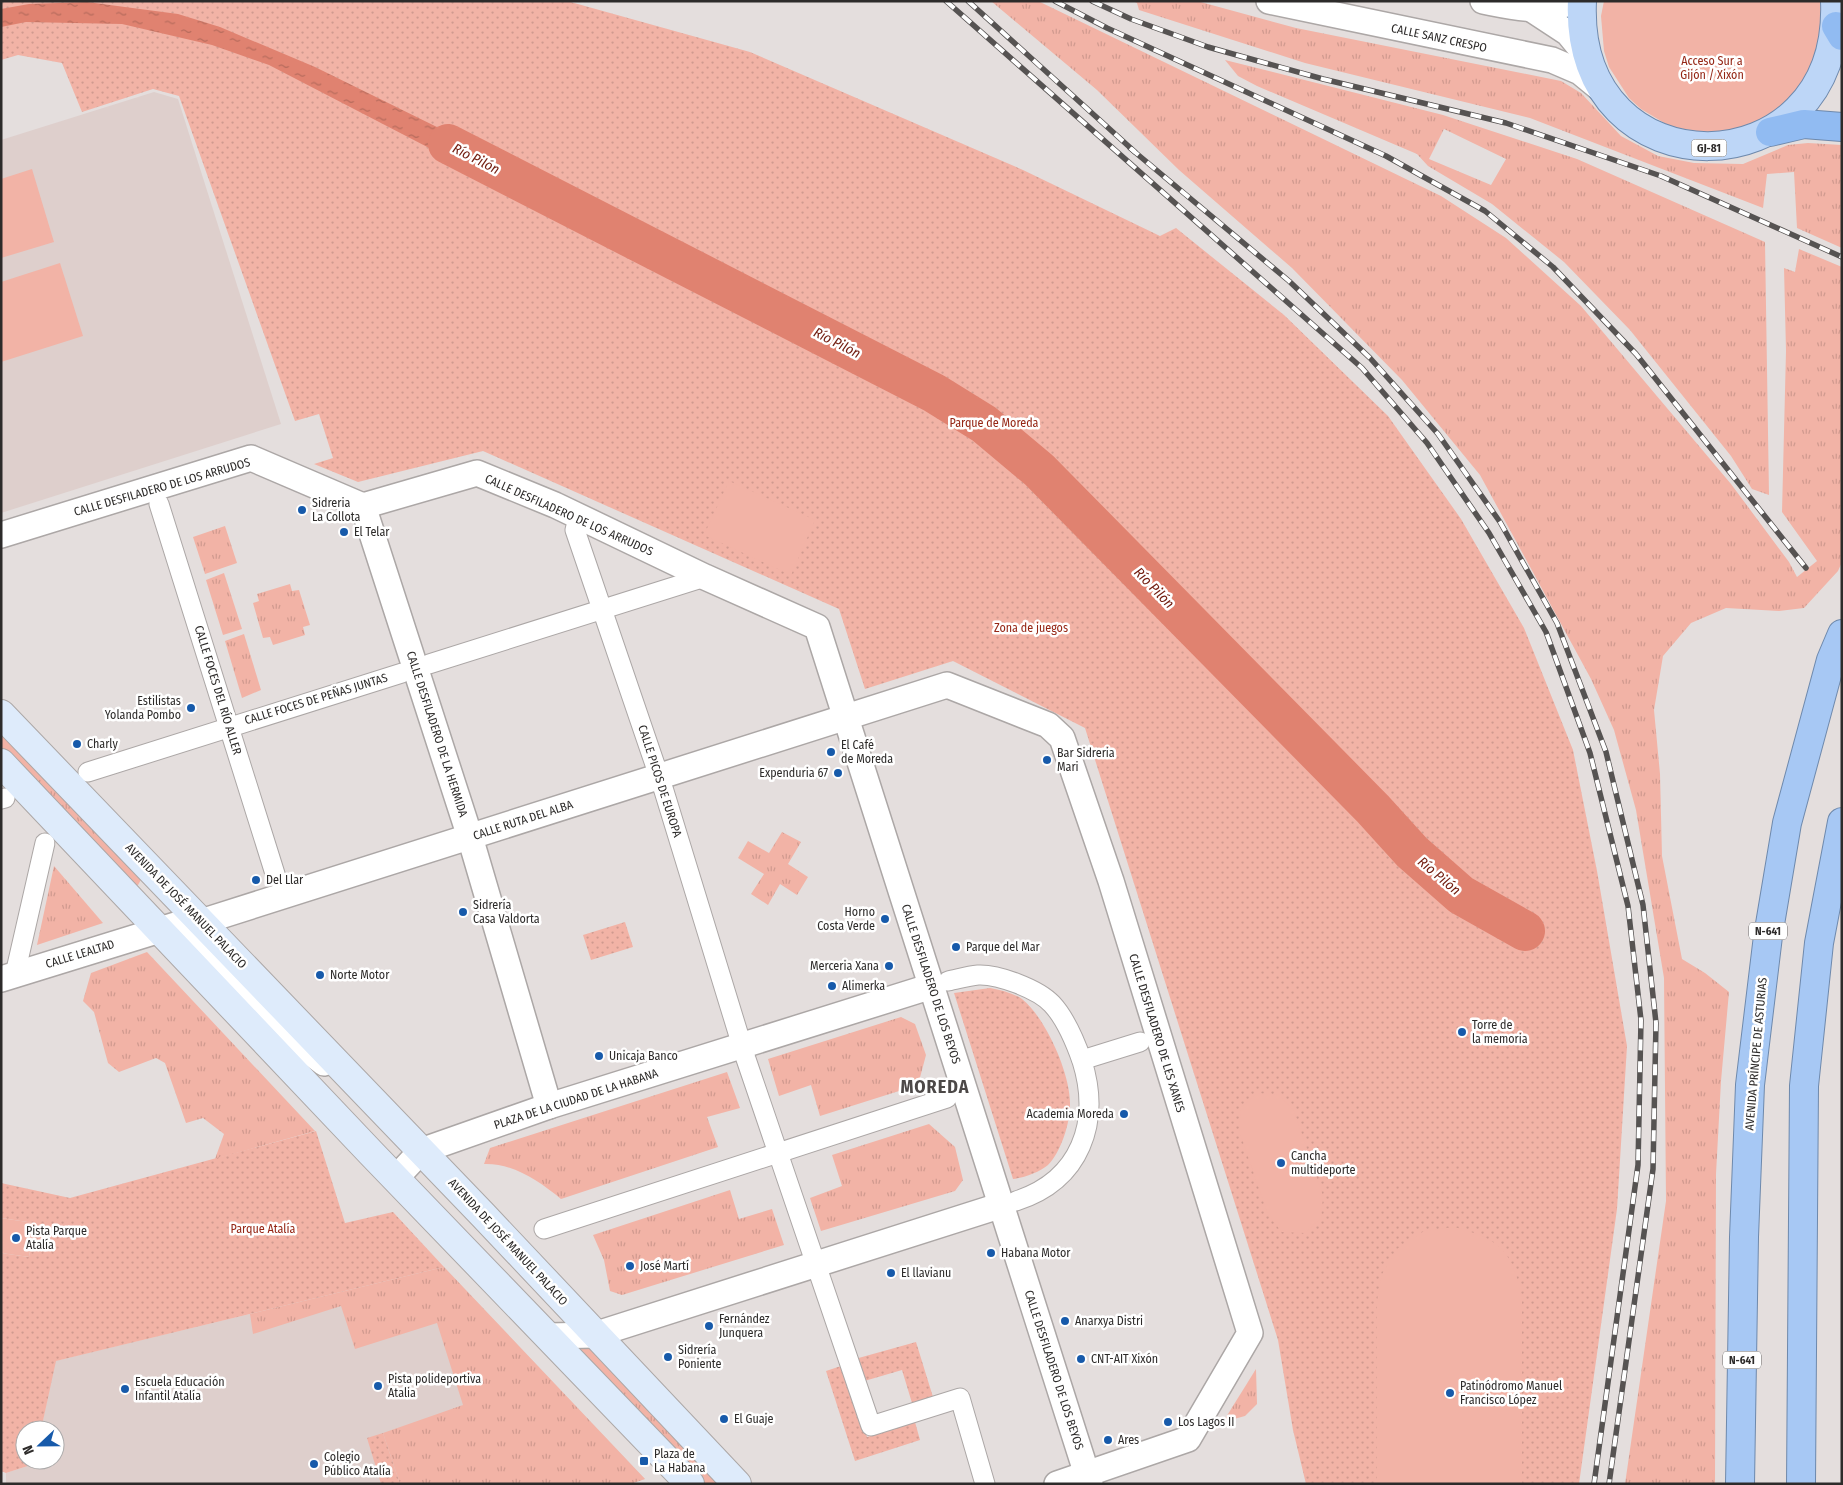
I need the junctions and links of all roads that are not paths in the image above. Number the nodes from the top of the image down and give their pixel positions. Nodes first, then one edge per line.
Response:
1 (1269, 1) edge
2 (1483, 1) edge
3 (1574, 1) edge
4 (1582, 1) edge
5 (1534, 10) junction
6 (1838, 21) edge
7 (1586, 56) junction
8 (1602, 90) junction
9 (1842, 127) edge
10 (1770, 132) junction
11 (159, 504) dead end
12 (363, 506) junction
13 (578, 518) junction
14 (1, 535) edge
15 (705, 577) junction
16 (602, 610) junction
17 (817, 627) joint
18 (1842, 634) edge
19 (429, 664) dead end
20 (402, 673) dead end
21 (1, 714) edge
22 (845, 717) junction
23 (229, 726) junction
24 (1, 763) edge
25 (88, 772) dead end
26 (659, 776) junction
27 (1842, 822) edge
28 (470, 837) junction
29 (45, 843) dead end
30 (276, 877) dead end
31 (201, 922) junction
32 (159, 929) junction
33 (8, 976) edge
34 (940, 984) junction
35 (1140, 1042) dead end
36 (742, 1046) junction
37 (1082, 1060) junction
38 (947, 1098) dead end
39 (371, 1099) junction
40 (549, 1106) junction
41 (420, 1151) junction
42 (779, 1153) junction
43 (396, 1178) junction
44 (1009, 1203) junction
45 (544, 1229) dead end
46 (816, 1264) junction
47 (594, 1335) junction
48 (549, 1336) junction
49 (1802, 1415) junction
50 (1088, 1479) edge
51 (690, 1484) edge
52 (737, 1484) edge
53 (985, 1484) edge
54 (1057, 1484) edge
55 (1740, 1484) edge
56 (1800, 1484) edge
57 (1814, 1484) edge

1 - 8 street, CALLE SANZ CRESPO
2 - 5 street
3 - 5 street
4 - 7 main road, GJ-81
5 - 7 street
6 - 10 main road, GJ-81
7 - 8 main road, GJ-81
8 - 10 main road, GJ-81
9 - 10 highway, GJ-81
11 - 23 street, CALLE FOCES DEL RÍO ALLER
12 - 13 street, CALLE DESFILADERO DE LOS ARRUDOS
12 - 14 street, CALLE DESFILADERO DE LOS ARRUDOS
12 - 28 street, CALLE DESFILADERO DE LA HERMIDA
13 - 15 street, CALLE DESFILADERO DE LOS ARRUDOS
13 - 16 street, CALLE PICOS DE EUROPA
15 - 16 street
15 - 17 street, CALLE DESFILADERO DE LOS ARRUDOS
16 - 19 street
16 - 26 street, CALLE PICOS DE EUROPA
17 - 22 street, CALLE DESFILADERO DE LOS BEYOS
18 - 55 highway, AVENIDA PRÍNCIPE DE ASTURIAS / N-641
20 - 23 street, CALLE FOCES DE PEÑAS JUNTAS
21 - 31 main road, AVENIDA DE JOSÉ MANUEL PALACIO
22 - 26 street, CALLE RUTA DEL ALBA
22 - 34 street, CALLE DESFILADERO DE LOS BEYOS
22 - 50 street, CALLE DESFILADERO DE LES XANES
23 - 25 street, CALLE FOCES DE PEÑAS JUNTAS
23 - 30 street, CALLE FOCES DEL RÍO ALLER
24 - 32 main road
26 - 28 street, CALLE RUTA DEL ALBA
26 - 36 street, CALLE PICOS DE EUROPA
27 - 49 highway
28 - 31 street, CALLE RUTA DEL ALBA
28 - 40 street, CALLE DESFILADERO DE LA HERMIDA
29 - 33 street
31 - 39 main road, AVENIDA DE JOSÉ MANUEL PALACIO
32 - 33 street, CALLE LEALTAD
32 - 39 street, AVENIDA DE JOSÉ MANUEL PALACIO
32 - 43 main road
34 - 36 street, PLAZA DE LA CIUDAD DE LA HABANA
34 - 37 street, PLAZA DE LA CIUDAD DE LA HABANA
34 - 44 street, CALLE DESFILADERO DE LOS BEYOS
35 - 37 street
36 - 40 street, PLAZA DE LA CIUDAD DE LA HABANA
36 - 42 street, CALLE PICOS DE EUROPA
37 - 44 street, PLAZA DE LA CIUDAD DE LA HABANA
38 - 42 street
39 - 41 main road, AVENIDA DE JOSÉ MANUEL PALACIO
40 - 41 street, PLAZA DE LA CIUDAD DE LA HABANA
41 - 43 street
41 - 47 main road, AVENIDA DE JOSÉ MANUEL PALACIO
42 - 45 street
42 - 46 street, CALLE PICOS DE EUROPA
43 - 48 main road
44 - 46 street, PLAZA DE LA CIUDAD DE LA HABANA
44 - 50 street, CALLE DESFILADERO DE LOS BEYOS
46 - 47 street, PLAZA DE LA CIUDAD DE LA HABANA
46 - 53 street, CALLE PICOS DE EUROPA
47 - 48 street
47 - 52 main road, AVENIDA DE JOSÉ MANUEL PALACIO
48 - 51 main road
49 - 56 highway
49 - 57 highway
50 - 54 street, CALLE DESFILADERO DE LES XANES

